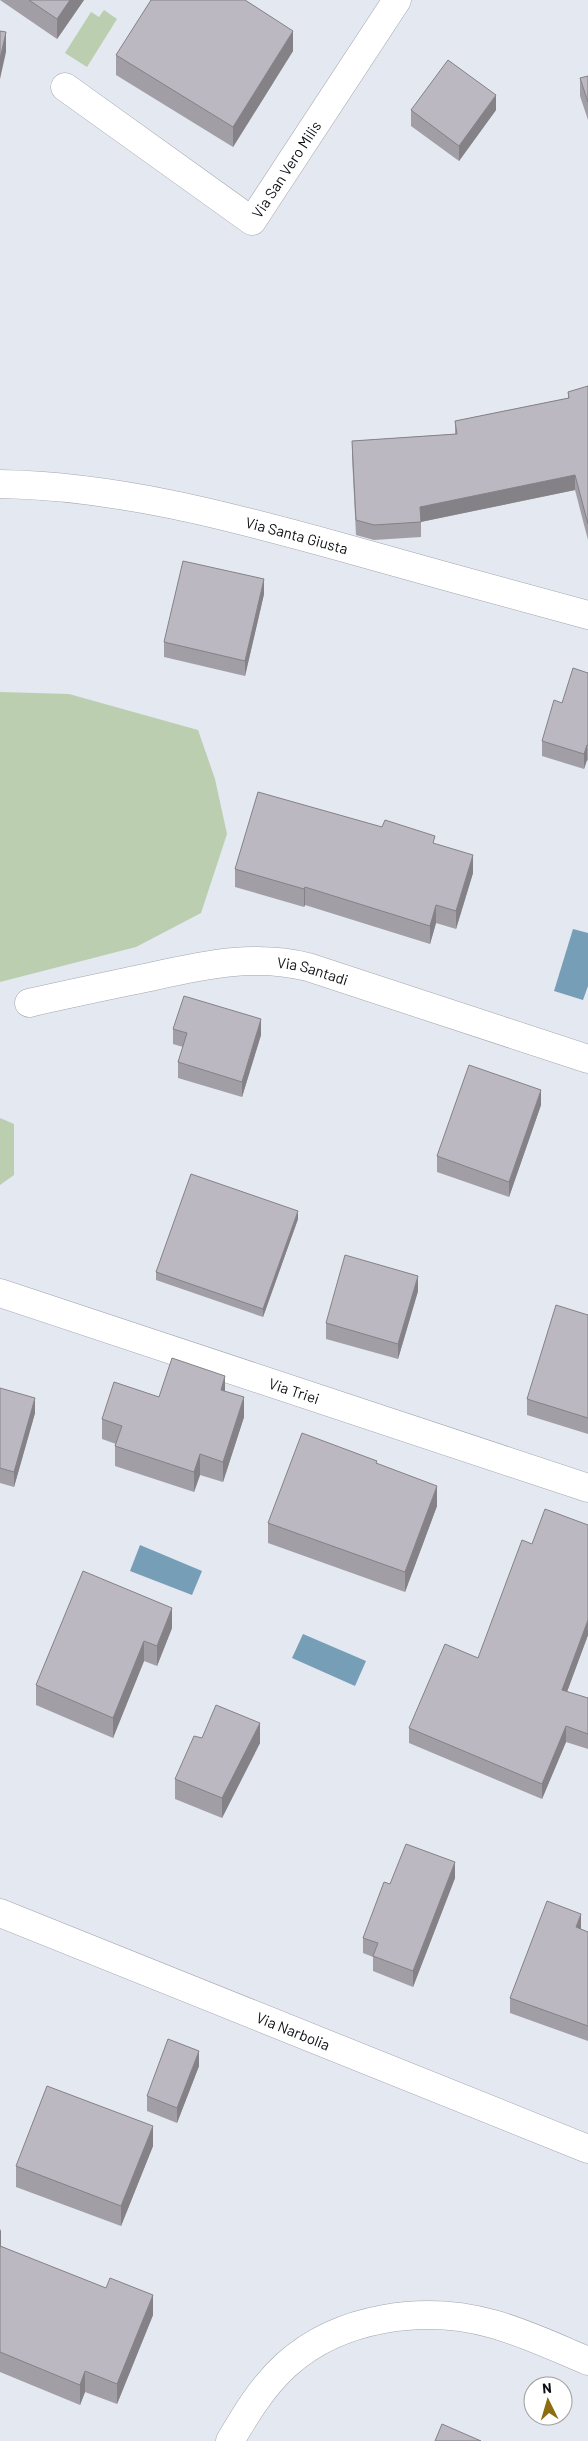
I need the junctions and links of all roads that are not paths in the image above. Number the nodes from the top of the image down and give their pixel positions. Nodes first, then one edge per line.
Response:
1 (397, 0) edge
2 (65, 87) dead end
3 (0, 484) edge
4 (588, 616) edge
5 (29, 1002) dead end
6 (588, 1059) edge
7 (0, 1293) edge
8 (588, 1488) edge
9 (0, 1913) edge
10 (588, 2149) edge
11 (588, 2361) edge
12 (230, 2441) edge

1 - 2 main road, Via San Vero Milis
3 - 4 main road, Via Santa Giusta
5 - 6 main road, Via Santadi
7 - 8 main road, Via Triei
9 - 10 main road, Via Narbolia
11 - 12 main road

